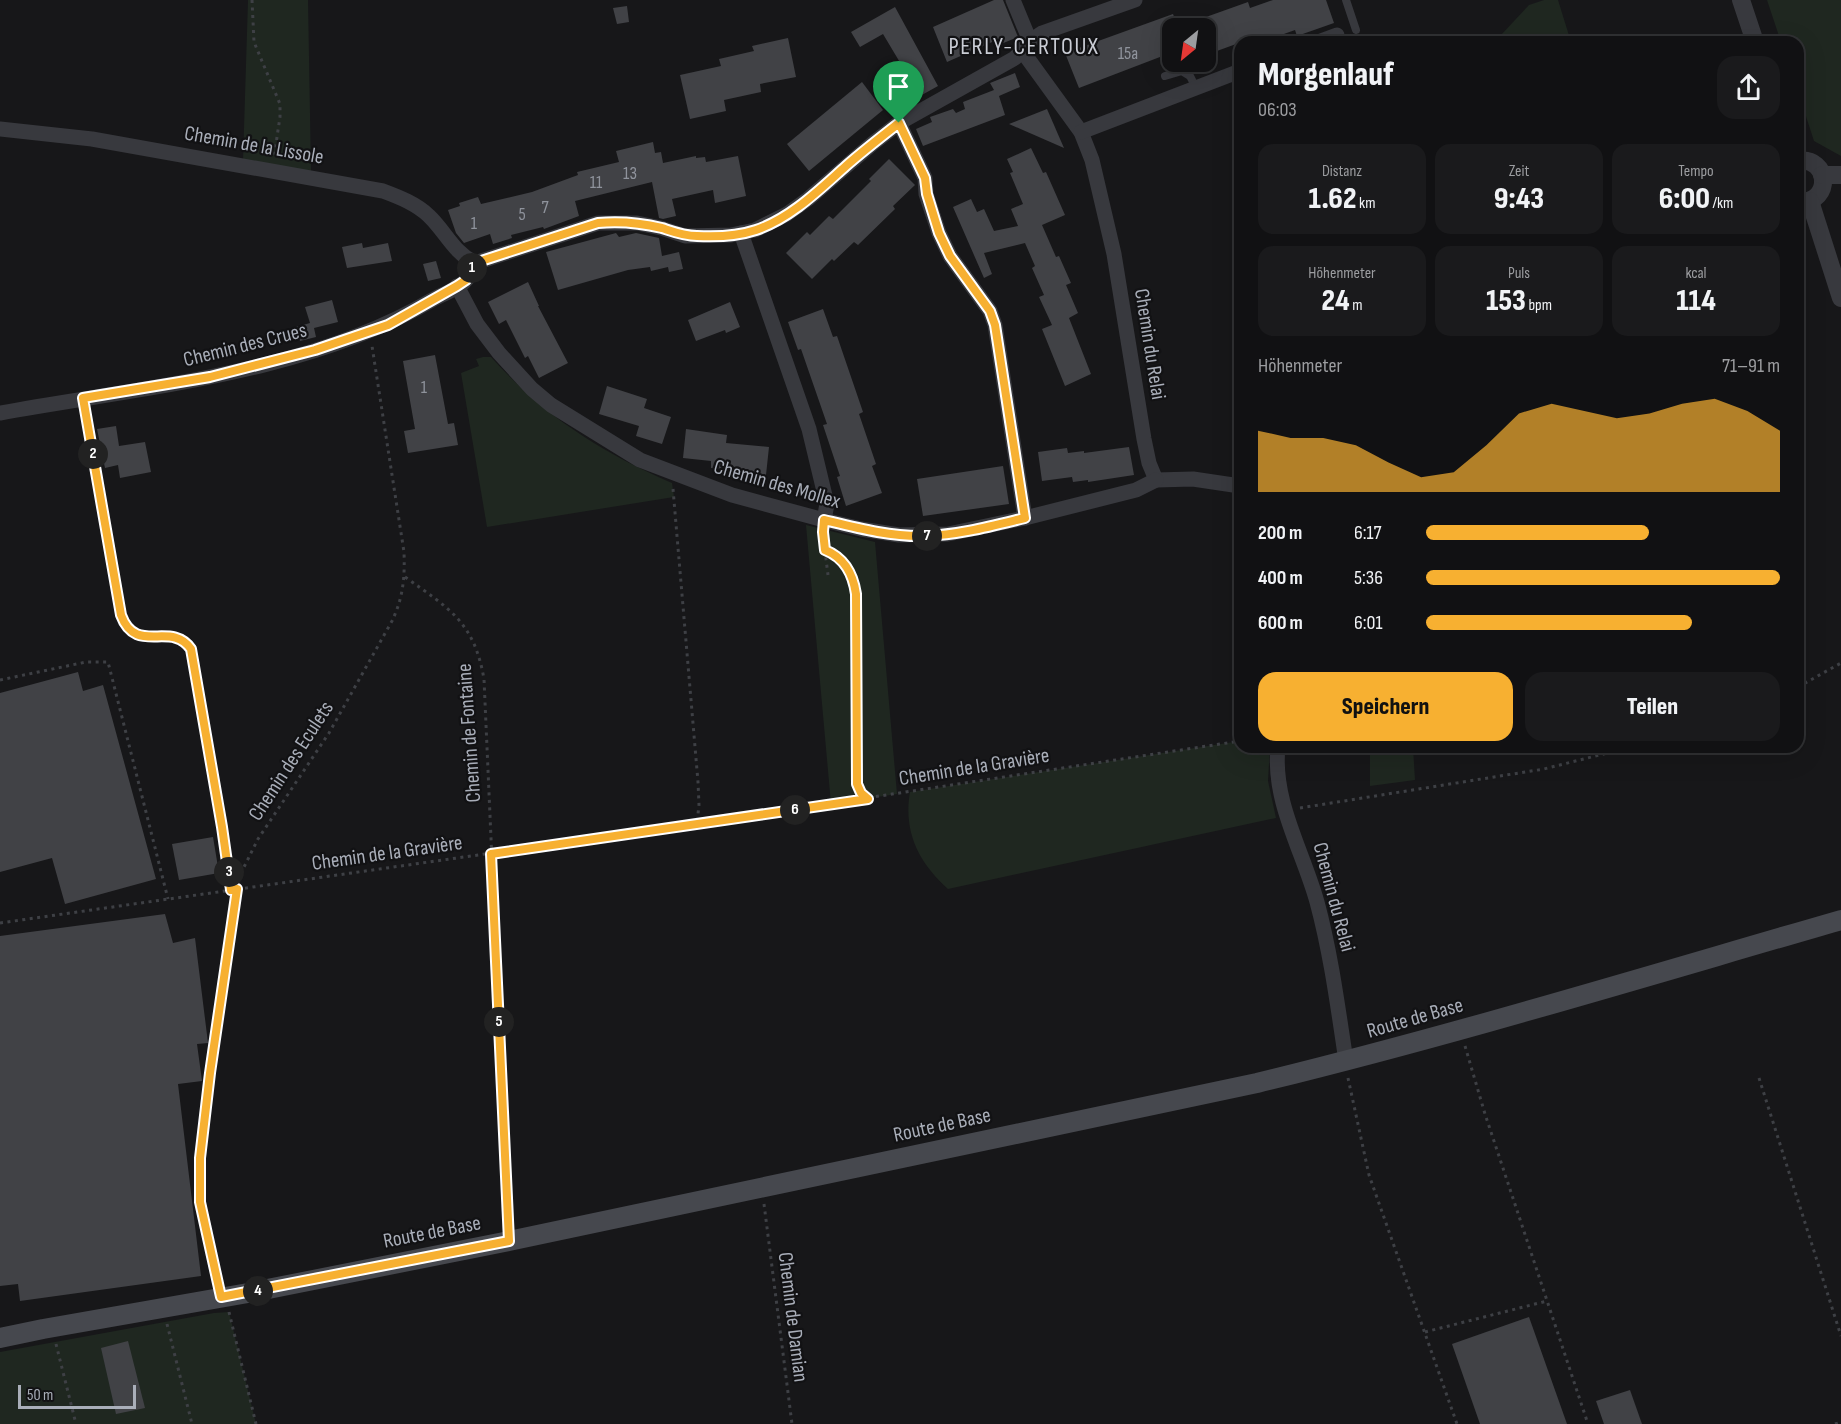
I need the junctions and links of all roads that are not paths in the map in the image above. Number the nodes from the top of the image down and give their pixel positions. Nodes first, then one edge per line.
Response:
1 (1013, 0) edge
2 (1135, 0) edge
3 (1346, 0) edge
4 (1741, 0) edge
5 (1356, 30) dead end
6 (1753, 36) edge
7 (1026, 46) junction
8 (1234, 73) edge
9 (1165, 76) dead end
10 (1196, 88) junction
11 (899, 123) junction
12 (0, 129) edge
13 (1081, 132) junction
14 (1804, 162) edge
15 (1822, 175) junction
16 (1841, 175) edge
17 (1804, 201) edge
18 (741, 233) junction
19 (475, 263) junction
20 (457, 286) junction
21 (1841, 298) edge
22 (0, 413) edge
23 (1156, 480) junction
24 (1234, 485) edge
25 (1025, 518) junction
26 (824, 520) junction
27 (1278, 753) edge
28 (1841, 920) edge
29 (1346, 1061) junction
30 (0, 1326) edge
31 (47, 1328) junction
32 (0, 1338) edge

1 - 7 street, Chemin du Relai
2 - 7 street
3 - 5 lane
4 - 6 street
7 - 11 street
7 - 13 street, Chemin du Relai
8 - 10 street
9 - 10 lane
10 - 13 street
11 - 18 street
11 - 25 street
12 - 19 street, Chemin de la Lissole
13 - 23 street, Chemin du Relai
14 - 15 street
15 - 16 street
15 - 17 street
17 - 21 street
18 - 19 street
18 - 26 street
19 - 20 street, Chemin des Crues
20 - 22 street, Chemin des Crues
20 - 26 street, Chemin des Mollex
23 - 24 street
23 - 25 street, Chemin des Mollex
25 - 26 street, Chemin des Mollex
27 - 29 street, Chemin du Relai
28 - 29 main road, Route de Base
29 - 31 main road, Route de Base
30 - 31 main road, Route de Base
31 - 32 main road, Route de Base

